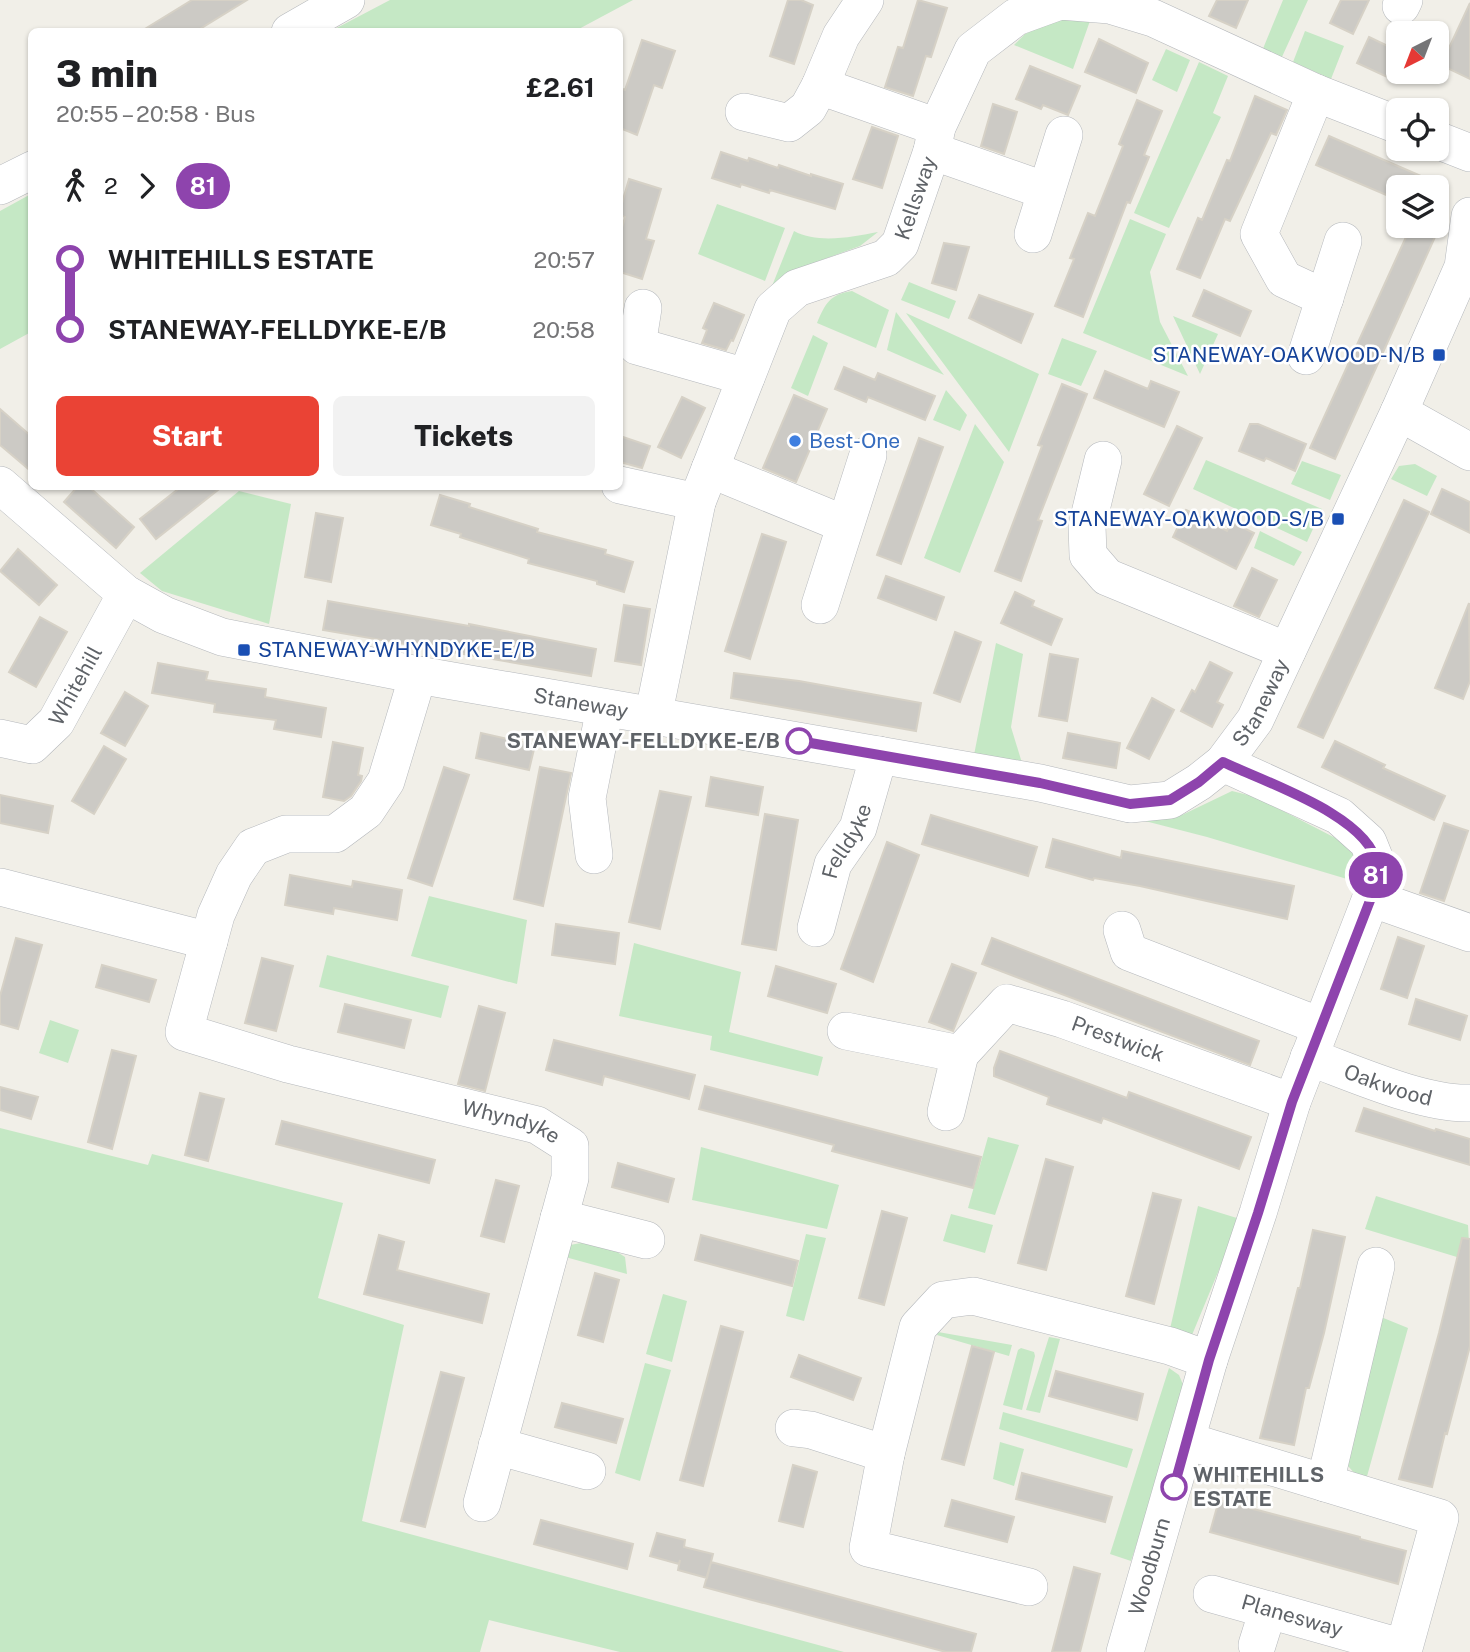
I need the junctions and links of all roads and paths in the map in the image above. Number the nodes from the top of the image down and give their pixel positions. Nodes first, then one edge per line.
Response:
1 (346, 0) edge
2 (865, 0) edge
3 (1156, 9) edge
4 (297, 28) edge
5 (820, 86) junction
6 (1316, 93) junction
7 (744, 112) dead end
8 (1386, 120) edge
9 (1064, 135) dead end
10 (934, 139) junction
11 (1449, 145) edge
12 (1470, 153) edge
13 (28, 172) edge
14 (0, 186) edge
15 (1046, 191) junction
16 (1470, 216) edge
17 (1033, 234) dead end
18 (1343, 241) dead end
19 (1325, 298) junction
20 (643, 308) dead end
21 (1306, 356) dead end
22 (746, 377) junction
23 (1399, 412) junction
24 (1470, 452) edge
25 (868, 455) dead end
26 (1103, 460) dead end
27 (623, 485) edge
28 (704, 486) junction
29 (24, 492) edge
30 (844, 524) junction
31 (126, 594) junction
32 (820, 605) dead end
33 (1287, 652) junction
34 (418, 675) junction
35 (606, 708) junction
36 (653, 717) junction
37 (0, 738) edge
38 (879, 755) junction
39 (1223, 762) junction
40 (594, 855) dead end
41 (0, 887) edge
42 (1371, 898) junction
43 (816, 928) dead end
44 (1122, 930) dead end
45 (1470, 933) edge
46 (209, 941) junction
47 (846, 1031) dead end
48 (1315, 1041) junction
49 (960, 1054) junction
50 (1292, 1102) junction
51 (1470, 1103) edge
52 (946, 1112) dead end
53 (559, 1217) junction
54 (646, 1240) dead end
55 (1376, 1266) dead end
56 (1209, 1360) junction
57 (794, 1428) dead end
58 (1187, 1441) junction
59 (497, 1446) junction
60 (886, 1454) junction
61 (587, 1471) dead end
62 (1325, 1483) junction
63 (482, 1503) dead end
64 (1455, 1516) edge
65 (1028, 1587) dead end
66 (1212, 1594) dead end
67 (1268, 1610) junction
68 (1257, 1645) dead end
69 (1404, 1650) edge
70 (1125, 1652) edge

1 - 4 street
2 - 5 street
3 - 6 street, Kellsway
3 - 10 street, Kellsway
5 - 7 street
5 - 10 street
6 - 8 street, Kellsway
6 - 19 street
9 - 15 street
10 - 15 street
10 - 22 street, Kellsway
11 - 12 street
13 - 14 street
15 - 17 street
16 - 23 street, Staneway
18 - 19 street
19 - 21 street
20 - 22 street
22 - 28 street, Kellsway
23 - 24 street
23 - 33 street, Staneway
25 - 30 street
26 - 33 street
27 - 28 street
28 - 30 street
28 - 36 street, Kellsway
29 - 31 street, Staneway
30 - 32 street
31 - 34 street, Staneway
31 - 37 street, Whitehill
33 - 39 street, Staneway
34 - 35 street, Staneway
34 - 46 street, Whyndyke
35 - 36 street, Staneway
35 - 40 street
36 - 38 street, Staneway
38 - 39 street, Staneway
38 - 43 street, Felldyke
39 - 42 street, Woodburn
41 - 46 street
42 - 45 street
42 - 48 street, Woodburn
44 - 48 street, Oakwood
46 - 53 street, Whyndyke
47 - 49 street
48 - 50 street, Woodburn
48 - 51 street, Oakwood
49 - 50 street, Prestwick
49 - 52 street
50 - 56 street, Woodburn
53 - 54 street
53 - 59 street, Whyndyke
55 - 62 street
56 - 58 street, Woodburn
56 - 60 street
57 - 60 street
58 - 62 street, Planesway
58 - 70 street, Woodburn
59 - 61 street
59 - 63 street, Whyndyke
60 - 65 street
62 - 64 street, Planesway
64 - 69 street, Planesway
66 - 67 street, Planesway
67 - 68 street
67 - 69 street, Planesway

